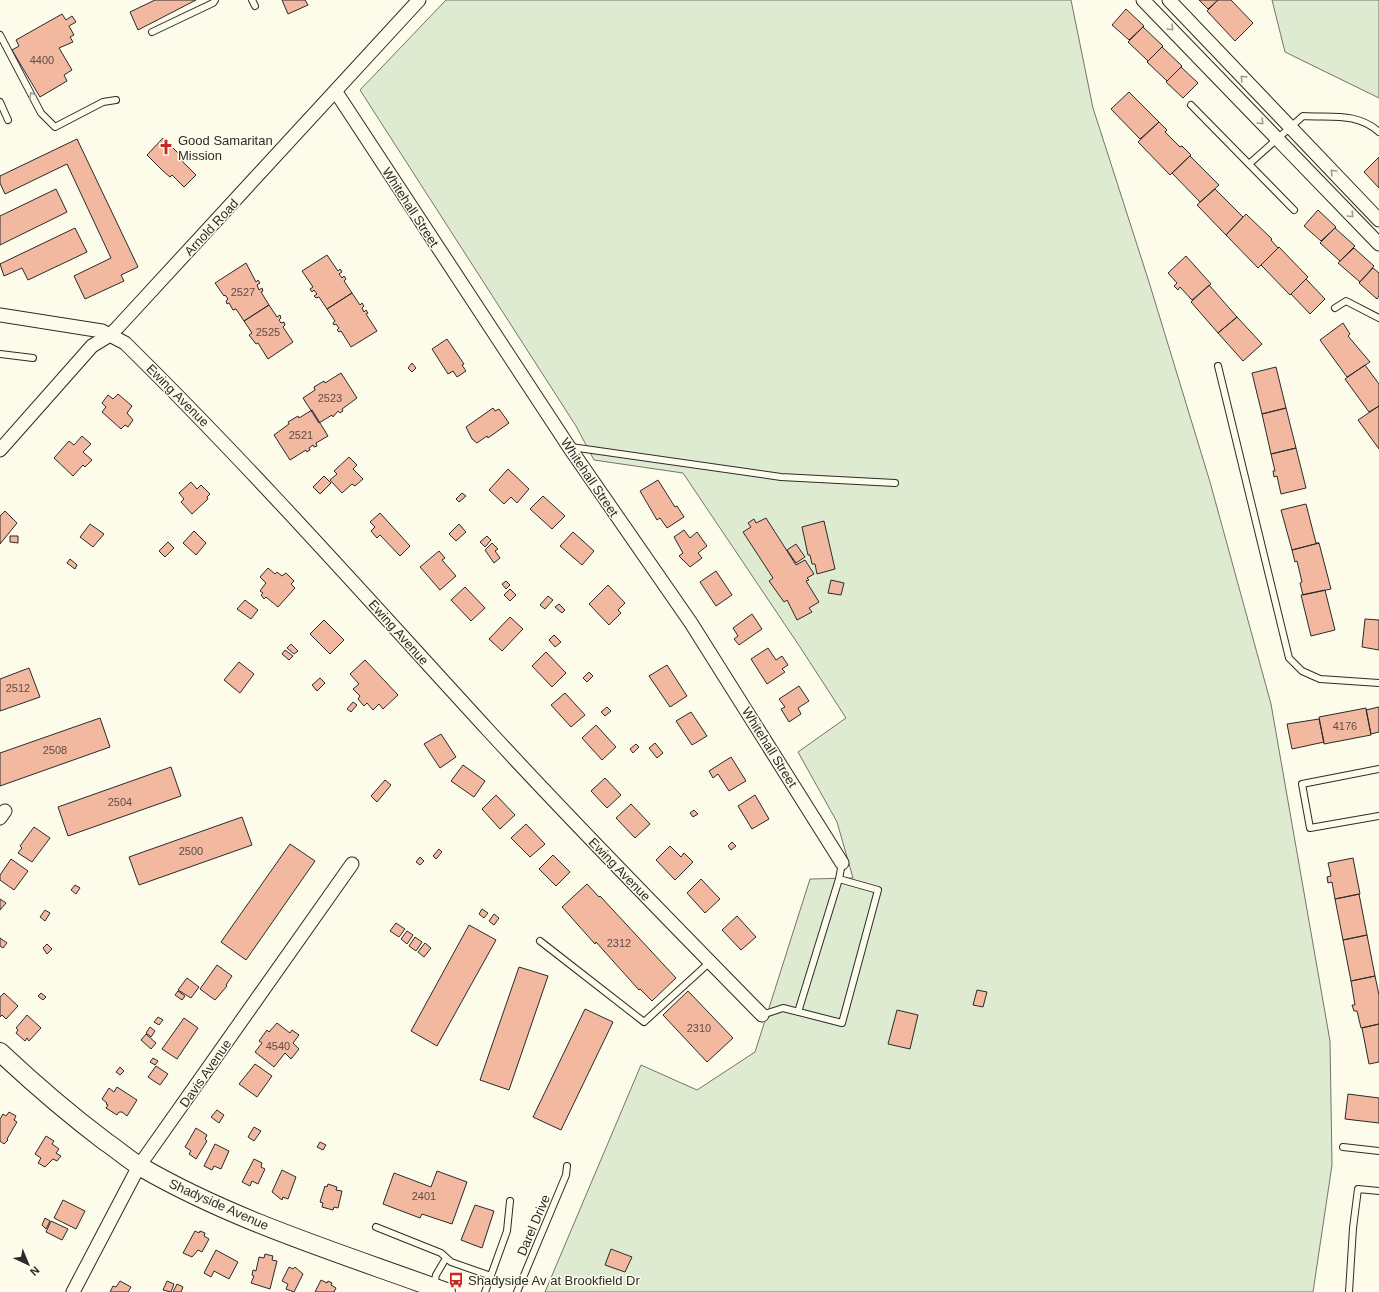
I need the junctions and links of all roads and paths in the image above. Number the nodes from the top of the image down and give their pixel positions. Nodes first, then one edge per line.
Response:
1 (215, 0) edge
2 (252, 0) edge
3 (419, 0) edge
4 (1144, 0) edge
5 (1169, 0) edge
6 (256, 6) dead end
7 (152, 32) dead end
8 (0, 35) edge
9 (336, 92) junction
10 (116, 100) dead end
11 (0, 102) edge
12 (1191, 105) dead end
13 (8, 120) dead end
14 (1290, 127) junction
15 (1379, 132) edge
16 (1276, 138) junction
17 (1249, 164) junction
18 (1294, 210) dead end
19 (1379, 220) edge
20 (1379, 244) edge
21 (1335, 308) dead end
22 (0, 315) edge
23 (1379, 318) edge
24 (110, 335) junction
25 (0, 354) edge
26 (33, 358) dead end
27 (1218, 366) dead end
28 (570, 447) junction
29 (0, 450) edge
30 (895, 483) dead end
31 (1379, 683) edge
32 (1379, 769) edge
33 (1379, 816) edge
34 (842, 863) joint
35 (352, 864) dead end
36 (838, 879) junction
37 (540, 941) dead end
38 (710, 962) junction
39 (798, 1012) junction
40 (762, 1015) joint
41 (0, 1052) edge
42 (1343, 1147) dead end
43 (1379, 1151) edge
44 (139, 1166) junction
45 (567, 1166) dead end
46 (1379, 1191) edge
47 (510, 1201) dead end
48 (376, 1228) dead end
49 (446, 1258) junction
50 (491, 1276) junction
51 (438, 1290) edge
52 (74, 1292) edge
53 (485, 1292) edge
54 (517, 1292) edge
55 (1349, 1292) edge

1 - 7 lane
2 - 6 lane
3 - 9 street, Arnold Road
4 -> 16 street
14 -> 5 street
10 -> 8 lane
9 - 24 street, Arnold Road
9 - 28 street, Whitehall Street
11 - 13 lane
12 - 17 lane
14 - 15 lane
14 - 16 lane
19 -> 14 street
16 - 17 lane
16 -> 20 street
17 - 18 lane
21 - 23 lane
22 - 24 street, Ewing Avenue
24 - 29 street, Arnold Road
24 - 38 street, Ewing Avenue
25 - 26 lane
27 - 31 lane
28 - 30 lane
28 - 34 street, Whitehall Street
32 - 33 lane
34 - 36 lane
35 - 44 street, Davis Avenue
36 - 39 lane
36 - 39 lane
37 - 38 lane
38 - 40 street, Ewing Avenue
39 - 40 lane
41 - 44 street, Shadyside Avenue
42 - 43 lane
44 - 51 street, Shadyside Avenue
44 - 52 street, Davis Avenue
45 - 54 lane, Darel Drive
46 - 55 lane
47 - 50 lane
48 - 49 lane
49 - 50 lane
49 - 51 lane
50 - 53 lane

